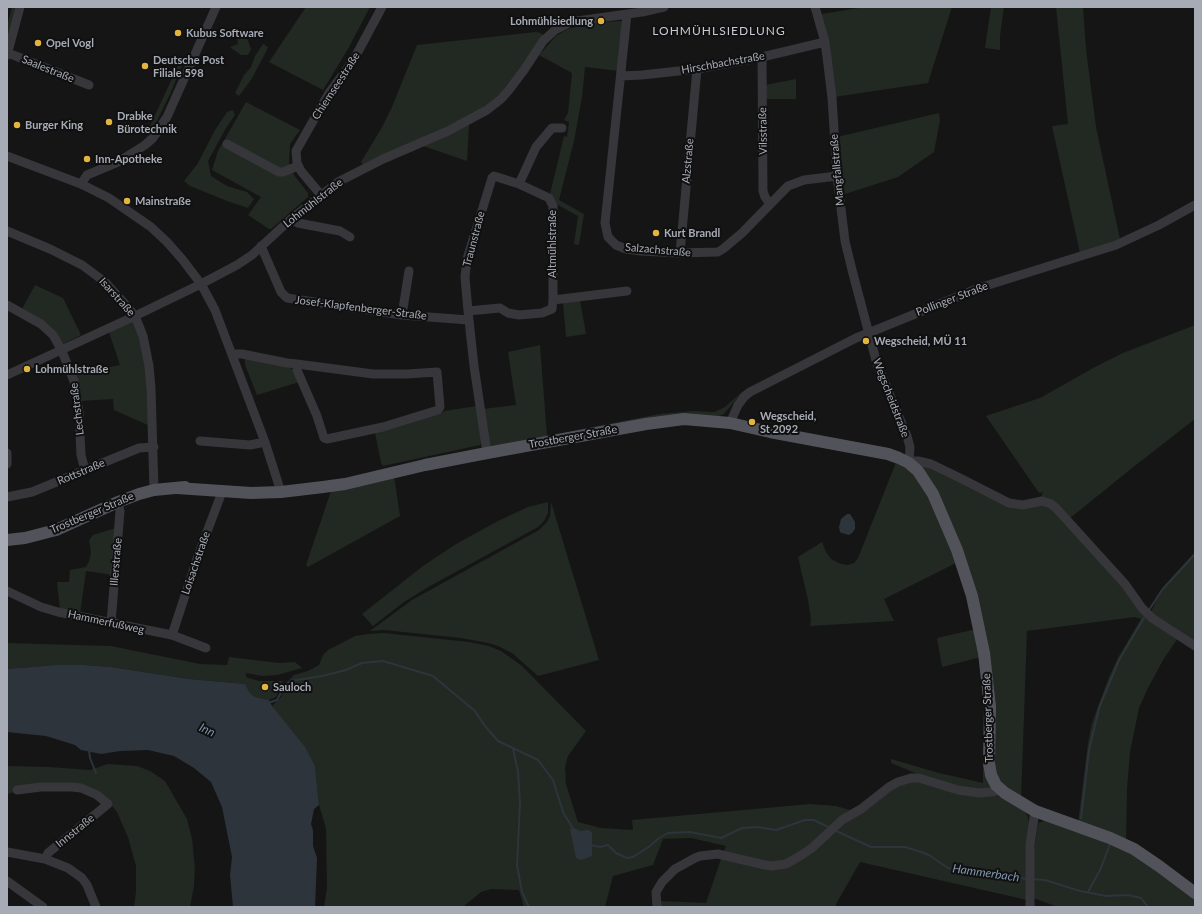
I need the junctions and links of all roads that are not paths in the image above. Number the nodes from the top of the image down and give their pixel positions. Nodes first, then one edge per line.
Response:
1 (20, 7) edge
2 (216, 7) edge
3 (382, 7) edge
4 (664, 7) edge
5 (815, 7) edge
6 (627, 14) junction
7 (825, 42) junction
8 (7, 54) edge
9 (762, 57) junction
10 (697, 69) junction
11 (621, 76) junction
12 (89, 85) dead end
13 (562, 128) dead end
14 (227, 144) dead end
15 (7, 156) edge
16 (298, 166) junction
17 (837, 176) junction
18 (81, 184) junction
19 (519, 184) junction
20 (321, 195) junction
21 (770, 204) junction
22 (1195, 205) edge
23 (291, 219) junction
24 (7, 231) edge
25 (350, 237) dead end
26 (261, 246) junction
27 (680, 253) junction
28 (409, 271) dead end
29 (201, 284) junction
30 (627, 291) dead end
31 (553, 300) junction
32 (7, 305) edge
33 (402, 315) junction
34 (468, 315) junction
35 (134, 316) junction
36 (868, 332) junction
37 (61, 349) junction
38 (232, 354) junction
39 (297, 364) junction
40 (7, 375) edge
41 (730, 423) junction
42 (200, 441) dead end
43 (265, 442) junction
44 (154, 447) junction
45 (7, 453) edge
46 (487, 453) junction
47 (909, 463) junction
48 (7, 464) edge
49 (85, 470) junction
50 (177, 488) junction
51 (154, 490) junction
52 (222, 492) junction
53 (236, 492) junction
54 (281, 492) junction
55 (7, 497) edge
56 (118, 502) junction
57 (7, 540) edge
58 (7, 591) edge
59 (111, 623) junction
60 (172, 635) junction
61 (1195, 646) edge
62 (206, 648) dead end
63 (1000, 789) junction
64 (17, 790) dead end
65 (1035, 811) junction
66 (7, 852) edge
67 (45, 859) junction
68 (7, 881) edge
69 (1195, 893) edge
70 (42, 907) edge
71 (96, 907) edge
72 (657, 907) edge
73 (1030, 907) edge

1 - 8 street
2 - 18 street
3 - 16 street, Chiemseestraße
4 - 6 street
5 - 7 street, Mangfallstraße
6 - 11 street, Salzachstraße
6 - 20 street, Lohmühlstraße
7 - 9 street, Hirschbachstraße
7 - 17 street, Mangfallstraße
8 - 12 street, Saalestraße
9 - 10 street, Hirschbachstraße
9 - 21 street, Vilsstraße
10 - 11 street, Hirschbachstraße
10 - 27 street, Alzstraße
11 - 27 street, Salzachstraße
13 - 19 street
14 - 16 street
15 - 18 street
16 - 20 street
17 - 21 street, Salzachstraße
17 - 36 street, Mangfallstraße
18 - 29 street
19 - 31 street, Altmühlstraße
19 - 34 street, Traunstraße
20 - 23 street, Lohmühlstraße
21 - 27 street, Salzachstraße
22 - 36 street, Pollinger Straße
23 - 25 street
23 - 26 street, Lohmühlstraße
24 - 35 street, Isarstraße
26 - 29 street, Lohmühlstraße
26 - 33 street, Josef-Klapfenberger-Straße
28 - 33 street
29 - 35 street, Lohmühlstraße
29 - 38 street
30 - 31 street
31 - 34 street
32 - 37 street, Lechstraße
33 - 34 street, Josef-Klapfenberger-Straße
34 - 46 street, Traunstraße
35 - 37 street, Lohmühlstraße
35 - 44 street, Isarstraße
36 - 41 street, Pollinger Straße
36 - 47 street, Wegscheidstraße
37 - 40 street, Lohmühlstraße
37 - 49 street, Lechstraße
38 - 39 street
38 - 43 street
39 - 39 street
41 - 46 main road, Trostberger Straße
41 - 47 main road, Trostberger Straße
42 - 43 street
43 - 54 street
44 - 49 street, Rottstraße
44 - 51 street, Isarstraße
45 - 48 street
46 - 54 main road, Trostberger Straße
47 - 61 street, Trostberger Straße
47 - 63 main road, Trostberger Straße
49 - 55 street, Rottstraße
50 - 51 main road, Trostberger Straße
50 - 52 main road, Trostberger Straße
50 - 53 main road, Trostberger Straße
51 - 56 main road, Trostberger Straße
52 - 53 main road, Trostberger Straße
52 - 60 street, Loisachstraße
53 - 54 main road, Trostberger Straße
56 - 57 main road, Trostberger Straße
56 - 59 street, Illerstraße
58 - 59 street, Hammerfußweg
59 - 60 street, Hammerfußweg
60 - 62 street, Hammerfußweg
63 - 65 main road, Trostberger Straße
63 - 72 street
64 - 67 street, Innstraße
65 - 69 main road, Trostberger Straße
65 - 73 street
66 - 67 street, Innstraße
67 - 71 street, Innstraße
68 - 70 street

